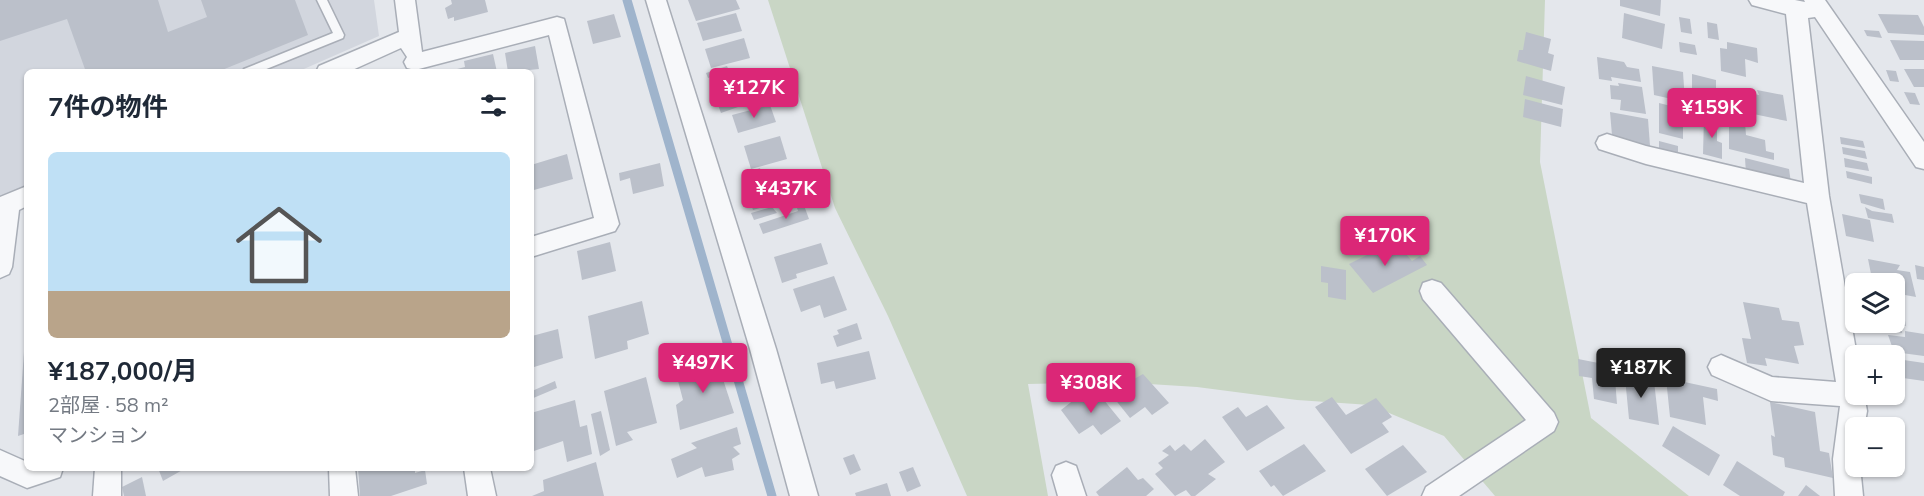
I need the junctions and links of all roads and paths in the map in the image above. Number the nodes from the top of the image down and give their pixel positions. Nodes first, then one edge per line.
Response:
1 (322, 0) edge
2 (405, 0) edge
3 (656, 0) edge
4 (1759, 0) edge
5 (1812, 7) edge
6 (409, 36) junction
7 (416, 67) edge
8 (255, 69) edge
9 (334, 69) edge
10 (1914, 133) edge
11 (1607, 143) dead end
12 (1924, 160) edge
13 (1817, 196) junction
14 (12, 200) edge
15 (534, 246) edge
16 (0, 267) edge
17 (1432, 291) dead end
18 (1845, 360) edge
19 (1721, 367) dead end
20 (1845, 395) edge
21 (1853, 405) edge
22 (0, 463) edge
23 (40, 471) edge
24 (108, 471) edge
25 (342, 471) edge
26 (478, 471) edge
27 (107, 496) edge
28 (344, 496) edge
29 (482, 496) edge
30 (804, 496) edge
31 (1436, 496) edge
32 (1849, 496) edge

1 - 8 lane
2 - 6 street
3 - 30 street
4 - 5 street
5 - 10 street
5 - 13 street
6 - 7 street
6 - 9 street
7 - 15 street
10 - 12 street
11 - 13 street
13 - 18 street
14 - 16 street
17 - 31 street
19 - 20 street
21 - 32 street
22 - 23 street
24 - 27 street
25 - 28 street
26 - 29 street

